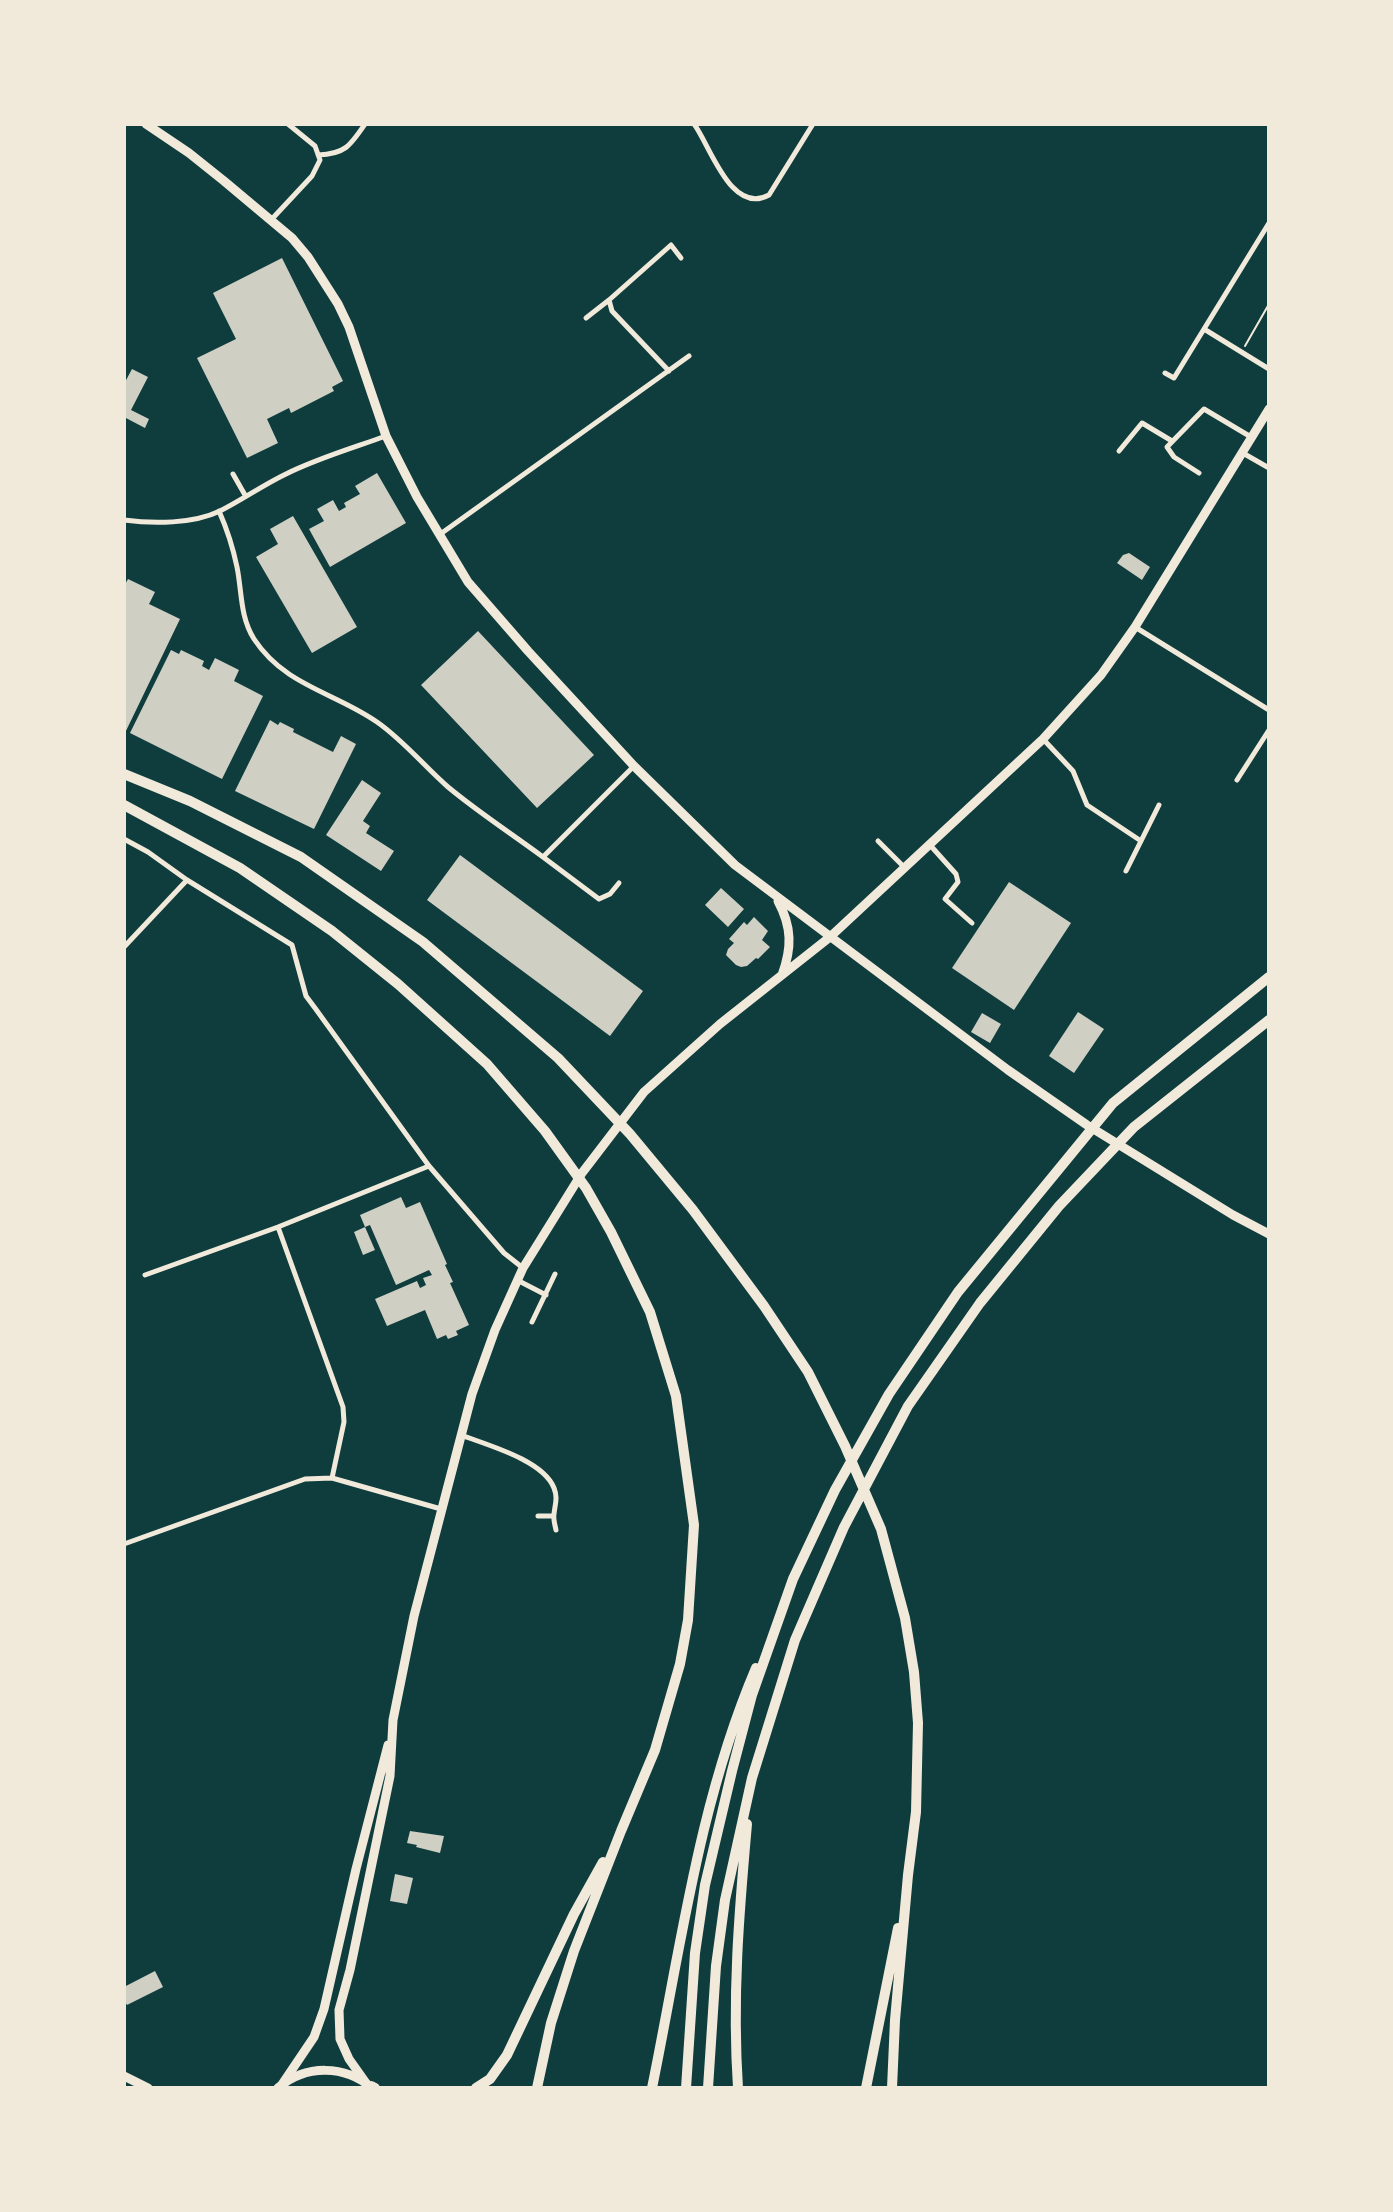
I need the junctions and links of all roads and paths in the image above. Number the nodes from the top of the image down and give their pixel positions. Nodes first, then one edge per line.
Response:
1 (146, 124) edge
2 (288, 124) edge
3 (365, 124) edge
4 (694, 124) edge
5 (813, 124) edge
6 (318, 155) junction
7 (271, 220) junction
8 (1269, 223) edge
9 (681, 258) dead end
10 (609, 300) junction
11 (1269, 304) edge
12 (586, 318) dead end
13 (1204, 329) junction
14 (1241, 353) junction
15 (689, 356) dead end
16 (1269, 369) edge
17 (669, 371) junction
18 (1165, 373) dead end
19 (1174, 377) junction
20 (1181, 383) dead end
21 (1269, 409) edge
22 (387, 436) junction
23 (1251, 437) junction
24 (1172, 441) junction
25 (1119, 452) dead end
26 (1241, 452) junction
27 (1269, 468) edge
28 (1199, 473) dead end
29 (233, 474) dead end
30 (245, 495) junction
31 (219, 511) junction
32 (124, 520) edge
33 (439, 535) junction
34 (1135, 627) junction
35 (1269, 710) edge
36 (1269, 730) edge
37 (1043, 739) junction
38 (634, 766) junction
39 (124, 774) edge
40 (1237, 780) dead end
41 (124, 806) edge
42 (1159, 806) dead end
43 (124, 839) edge
44 (878, 841) dead end
45 (1141, 841) junction
46 (930, 845) junction
47 (543, 857) junction
48 (905, 868) junction
49 (1126, 871) dead end
50 (187, 880) junction
51 (619, 883) dead end
52 (776, 896) junction
53 (972, 923) dead end
54 (830, 937) junction
55 (124, 947) edge
56 (782, 976) junction
57 (1269, 977) edge
58 (1269, 1020) edge
59 (429, 1166) junction
60 (278, 1227) junction
61 (1269, 1234) edge
62 (523, 1268) junction
63 (555, 1274) dead end
64 (145, 1275) dead end
65 (517, 1280) junction
66 (545, 1295) junction
67 (532, 1322) dead end
68 (461, 1435) junction
69 (332, 1479) junction
70 (442, 1509) junction
71 (538, 1516) dead end
72 (553, 1516) junction
73 (556, 1530) dead end
74 (124, 1544) edge
75 (793, 1579) junction
76 (391, 1733) junction
77 (752, 1778) junction
78 (373, 1799) junction
79 (385, 1801) junction
80 (621, 1831) junction
81 (908, 1875) junction
82 (124, 2076) edge
83 (280, 2086) edge
84 (371, 2086) edge
85 (148, 2088) edge
86 (476, 2088) edge
87 (537, 2088) edge
88 (652, 2088) edge
89 (686, 2088) edge
90 (708, 2088) edge
91 (738, 2088) edge
92 (866, 2088) edge
93 (892, 2088) edge

1 - 7 main road
2 - 6 street
3 - 6 street
4 - 5 street
6 - 7 street
7 - 22 main road
8 - 13 street
9 - 10 street
10 - 12 street
10 - 17 street
11 - 14 path
13 - 14 street
13 - 19 street
14 - 16 street
15 - 17 street
17 - 33 street
18 - 19 street
19 - 20 street
21 - 23 main road
22 - 30 street
22 - 33 main road
23 - 24 street
23 - 26 main road
24 - 25 street
24 - 28 street
26 - 27 street
26 - 34 main road
29 - 30 street
30 - 31 street
31 - 32 street
31 - 47 street
33 - 38 main road
34 - 35 street
34 - 37 main road
36 - 40 street
37 - 45 street
37 - 46 main road
38 - 47 street
38 - 52 main road
39 - 81 highway
41 - 80 highway
42 - 45 street
43 - 50 street
44 - 48 street
45 - 49 street
46 - 48 main road
46 - 53 street
47 - 51 street
48 - 54 main road
50 - 55 street
50 - 59 street
52 - 54 main road
52 - 56 main road
54 - 56 main road
54 - 61 main road
56 - 62 main road
57 - 75 highway
58 - 77 highway
59 - 60 street
59 - 62 street
60 - 64 street
60 - 69 street
62 - 65 main road
63 - 66 street
65 - 66 street
65 - 68 main road
66 - 67 street
68 - 70 main road
68 - 72 street
69 - 70 street
69 - 74 street
70 - 76 main road
71 - 72 street
72 - 73 street
75 - 88 highway
75 - 89 highway
76 - 78 main road
76 - 79 main road
77 - 90 highway
77 - 91 highway
78 - 79 main road
78 - 83 main road
79 - 84 main road
80 - 86 highway
80 - 87 highway
81 - 92 highway
81 - 93 highway
82 - 85 main road
83 - 84 main road

